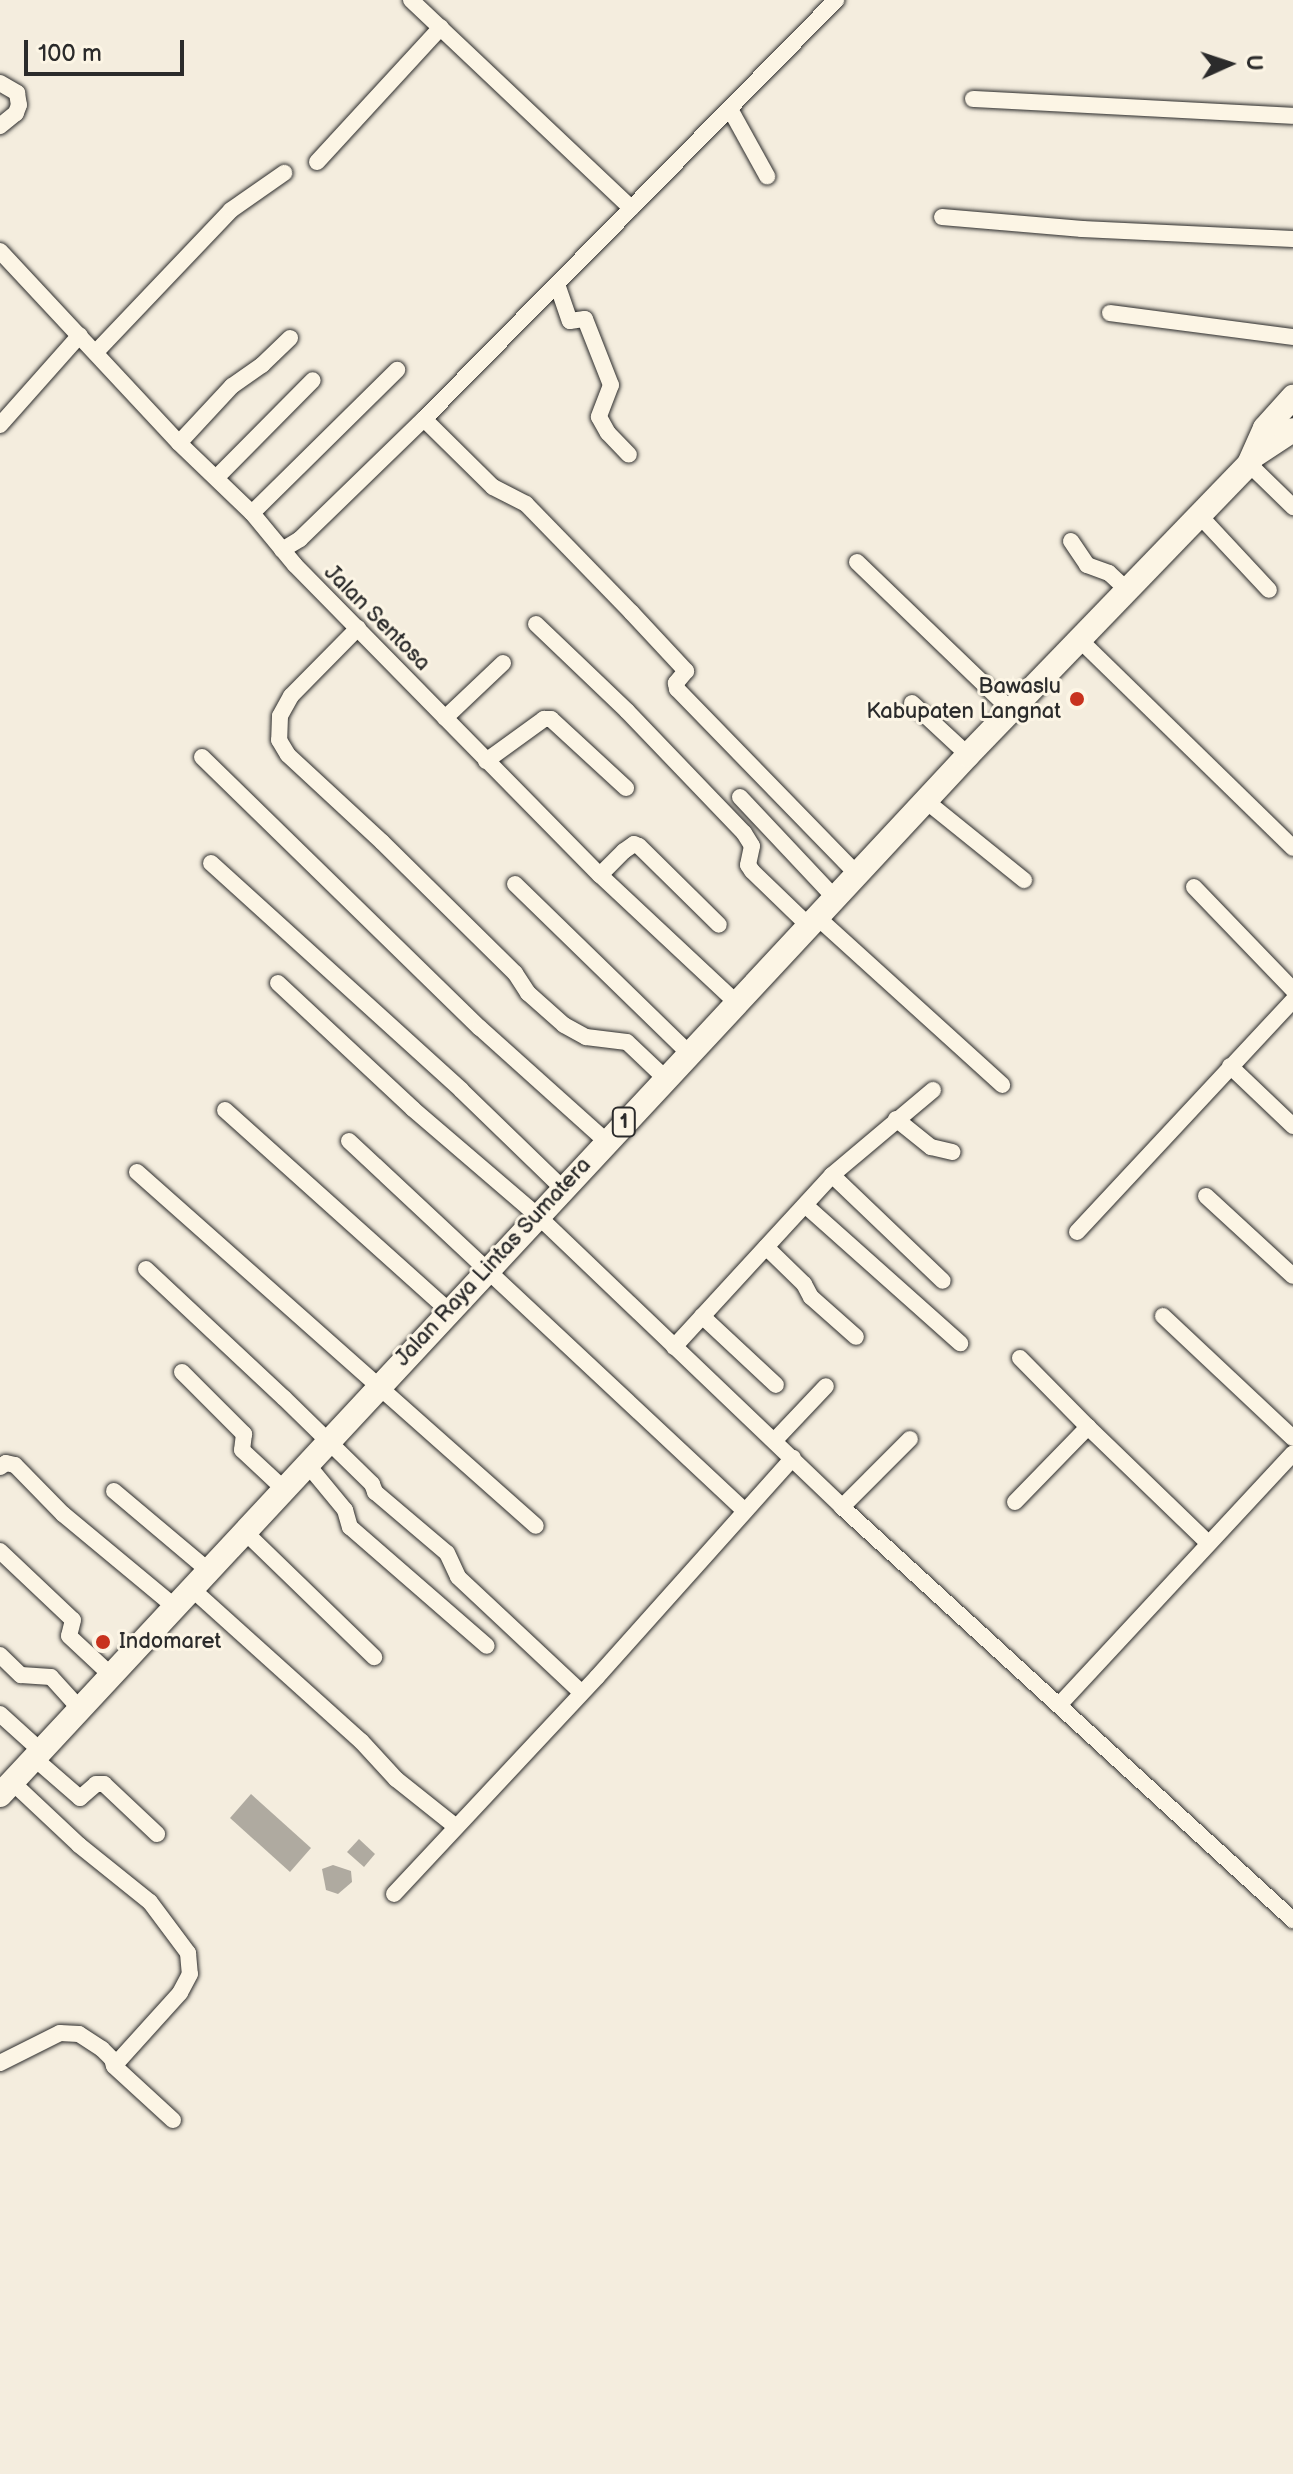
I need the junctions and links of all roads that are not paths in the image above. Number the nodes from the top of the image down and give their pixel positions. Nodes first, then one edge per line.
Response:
1 (411, 0) edge
2 (836, 0) edge
3 (441, 27) junction
4 (0, 83) edge
5 (973, 99) dead end
6 (730, 109) junction
7 (1293, 116) edge
8 (0, 126) edge
9 (317, 162) dead end
10 (284, 173) dead end
11 (767, 176) dead end
12 (631, 208) junction
13 (942, 217) dead end
14 (1293, 239) edge
15 (0, 251) edge
16 (557, 284) junction
17 (1110, 313) dead end
18 (80, 335) junction
19 (1293, 337) edge
20 (290, 338) dead end
21 (96, 352) junction
22 (397, 370) dead end
23 (313, 380) dead end
24 (1293, 397) edge
25 (424, 419) junction
26 (0, 425) edge
27 (1293, 430) edge
28 (179, 443) junction
29 (629, 455) dead end
30 (1252, 460) junction
31 (217, 477) junction
32 (1293, 507) edge
33 (252, 513) junction
34 (1200, 516) junction
35 (1071, 541) dead end
36 (282, 550) junction
37 (857, 562) dead end
38 (1269, 590) dead end
39 (1128, 591) junction
40 (536, 624) dead end
41 (358, 628) junction
42 (1081, 641) junction
43 (503, 663) dead end
44 (912, 703) dead end
45 (1011, 710) junction
46 (445, 718) junction
47 (968, 755) junction
48 (202, 757) dead end
49 (486, 761) junction
50 (626, 788) dead end
51 (740, 797) dead end
52 (926, 801) junction
53 (1293, 848) edge
54 (211, 863) dead end
55 (857, 874) junction
56 (600, 875) junction
57 (1024, 880) dead end
58 (515, 884) dead end
59 (1194, 887) dead end
60 (835, 898) junction
61 (813, 921) junction
62 (719, 925) dead end
63 (278, 983) dead end
64 (1293, 990) edge
65 (1293, 1000) edge
66 (737, 1003) junction
67 (689, 1053) junction
68 (1230, 1066) junction
69 (666, 1079) junction
70 (1002, 1085) dead end
71 (933, 1090) dead end
72 (225, 1110) dead end
73 (896, 1119) junction
74 (1293, 1126) edge
75 (349, 1141) dead end
76 (606, 1141) junction
77 (952, 1152) dead end
78 (137, 1172) dead end
79 (832, 1175) junction
80 (563, 1189) junction
81 (1206, 1196) dead end
82 (805, 1205) junction
83 (538, 1216) junction
84 (1077, 1232) dead end
85 (766, 1247) junction
86 (146, 1269) dead end
87 (487, 1270) junction
88 (1293, 1276) edge
89 (943, 1281) dead end
90 (449, 1311) junction
91 (702, 1316) junction
92 (1163, 1316) dead end
93 (856, 1337) dead end
94 (960, 1343) dead end
95 (674, 1347) junction
96 (1020, 1358) dead end
97 (182, 1372) dead end
98 (776, 1385) dead end
99 (378, 1386) junction
100 (826, 1386) dead end
101 (1088, 1427) junction
102 (1293, 1438) edge
103 (910, 1439) dead end
104 (775, 1440) junction
105 (328, 1441) junction
106 (1293, 1453) edge
107 (793, 1458) junction
108 (307, 1464) junction
109 (0, 1467) edge
110 (284, 1489) junction
111 (114, 1491) dead end
112 (1015, 1502) dead end
113 (842, 1507) junction
114 (745, 1511) junction
115 (536, 1526) dead end
116 (245, 1532) junction
117 (1208, 1543) junction
118 (0, 1551) edge
119 (209, 1571) junction
120 (192, 1589) junction
121 (175, 1607) junction
122 (487, 1646) dead end
123 (0, 1655) edge
124 (374, 1657) dead end
125 (111, 1675) junction
126 (581, 1692) junction
127 (1060, 1704) junction
128 (79, 1708) junction
129 (0, 1714) edge
130 (38, 1754) junction
131 (6, 1783) edge
132 (455, 1826) junction
133 (157, 1834) dead end
134 (394, 1894) dead end
135 (1293, 1920) edge
136 (0, 2063) edge
137 (114, 2066) junction
138 (173, 2120) dead end

1 - 3 street
2 - 6 street
3 - 9 street
3 - 12 street
4 - 8 street
5 - 7 street
6 - 11 street
6 - 12 street
10 - 21 street
12 - 16 street
13 - 14 street
15 - 18 street, Jalan Sentosa
16 - 25 street
16 - 29 street
17 - 19 street
18 - 21 street, Jalan Sentosa
18 - 26 street
20 - 28 street
21 - 28 street, Jalan Sentosa
22 - 33 street
23 - 31 street
24 - 30 highway, Jalan Raya Lintas Sumatera / 1
25 - 36 street
25 - 55 street
27 - 30 highway, Jalan Raya Lintas Sumatera / 1
28 - 31 street, Jalan Sentosa
30 - 32 street
30 - 34 highway, Jalan Raya Lintas Sumatera / 1
31 - 33 street, Jalan Sentosa
33 - 36 street, Jalan Sentosa
34 - 38 street
34 - 39 highway, Jalan Raya Lintas Sumatera / 1
35 - 39 street
36 - 41 street, Jalan Sentosa
37 - 45 street
39 - 42 highway, Jalan Raya Lintas Sumatera / 1
40 - 61 street
41 - 46 street, Jalan Sentosa
41 - 69 street
42 - 45 highway, Jalan Raya Lintas Sumatera / 1
42 - 53 street
43 - 46 street
44 - 47 street
45 - 47 highway, Jalan Raya Lintas Sumatera / 1
46 - 49 street, Jalan Sentosa
47 - 52 highway, Jalan Raya Lintas Sumatera / 1
48 - 76 street
49 - 50 street
49 - 56 street, Jalan Sentosa
51 - 60 street
52 - 55 highway, Jalan Raya Lintas Sumatera / 1
52 - 57 street
54 - 80 street
55 - 60 highway, Jalan Raya Lintas Sumatera / 1
56 - 62 street
56 - 66 street, Jalan Sentosa
58 - 67 street
59 - 64 street
60 - 61 highway, Jalan Raya Lintas Sumatera / 1
61 - 66 highway, Jalan Raya Lintas Sumatera / 1
61 - 70 street
63 - 83 street
65 - 68 street
66 - 67 highway, Jalan Raya Lintas Sumatera / 1
67 - 69 highway, Jalan Raya Lintas Sumatera / 1
68 - 74 street
68 - 84 street
69 - 76 highway, Jalan Raya Lintas Sumatera / 1
71 - 73 street
72 - 90 street
73 - 77 street
73 - 79 street
75 - 87 street
76 - 80 highway, Jalan Raya Lintas Sumatera / 1
78 - 99 street
79 - 82 street
79 - 89 street
80 - 83 highway, Jalan Raya Lintas Sumatera / 1
81 - 88 street
82 - 85 street
82 - 94 street
83 - 87 highway, Jalan Raya Lintas Sumatera / 1
83 - 95 street
85 - 91 street
85 - 93 street
86 - 105 street
87 - 90 highway, Jalan Raya Lintas Sumatera / 1
87 - 114 street
90 - 99 highway, Jalan Raya Lintas Sumatera / 1
91 - 95 street
91 - 98 street
92 - 102 street
95 - 104 street
96 - 101 street
97 - 110 street
99 - 105 highway, Jalan Raya Lintas Sumatera / 1
99 - 115 street
100 - 104 street
101 - 112 street
101 - 117 street
103 - 113 street
104 - 107 street
105 - 108 highway, Jalan Raya Lintas Sumatera / 1
105 - 126 street
106 - 117 street
107 - 113 street
107 - 114 street
108 - 110 highway, Jalan Raya Lintas Sumatera / 1
108 - 122 street
109 - 121 street
110 - 116 highway, Jalan Raya Lintas Sumatera / 1
111 - 119 street
113 - 127 street
114 - 126 street
116 - 119 highway, Jalan Raya Lintas Sumatera / 1
116 - 124 street
117 - 127 street
118 - 125 street
119 - 120 highway, Jalan Raya Lintas Sumatera / 1
120 - 121 highway, Jalan Raya Lintas Sumatera / 1
120 - 132 street
121 - 125 highway, Jalan Raya Lintas Sumatera / 1
123 - 128 street
125 - 128 highway, Jalan Raya Lintas Sumatera / 1
126 - 132 street
127 - 135 street
128 - 130 highway, Jalan Raya Lintas Sumatera / 1
129 - 130 street
130 - 131 highway, Jalan Raya Lintas Sumatera / 1
130 - 133 street
131 - 137 street
132 - 134 street
136 - 137 street
137 - 138 street

